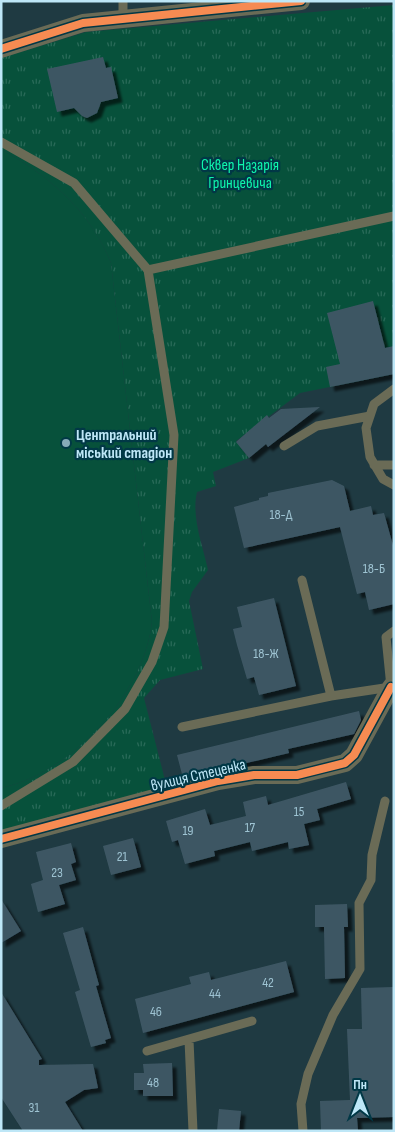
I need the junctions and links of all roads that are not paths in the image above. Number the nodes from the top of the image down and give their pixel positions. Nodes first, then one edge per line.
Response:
1 (302, 1) edge
2 (123, 10) edge
3 (1, 49) edge
4 (1, 142) edge
5 (394, 216) edge
6 (148, 270) junction
7 (394, 389) edge
8 (370, 416) junction
9 (284, 446) dead end
10 (374, 465) junction
11 (394, 465) edge
12 (394, 485) edge
13 (302, 580) dead end
14 (394, 631) edge
15 (392, 687) edge
16 (331, 696) junction
17 (182, 727) dead end
18 (385, 800) dead end
19 (1, 806) edge
20 (1, 839) edge
21 (252, 1022) dead end
22 (189, 1040) junction
23 (147, 1051) dead end
24 (193, 1131) edge
25 (303, 1131) edge

1 - 2 street
2 - 3 street
4 - 6 lane
5 - 6 lane
6 - 19 lane
7 - 8 lane
8 - 9 lane
8 - 10 lane
10 - 11 lane
10 - 12 lane
13 - 16 lane
14 - 15 lane
15 - 16 lane
15 - 20 street, вулиця Стеценка
16 - 17 lane
18 - 25 lane
21 - 22 lane
22 - 23 lane
22 - 24 lane

